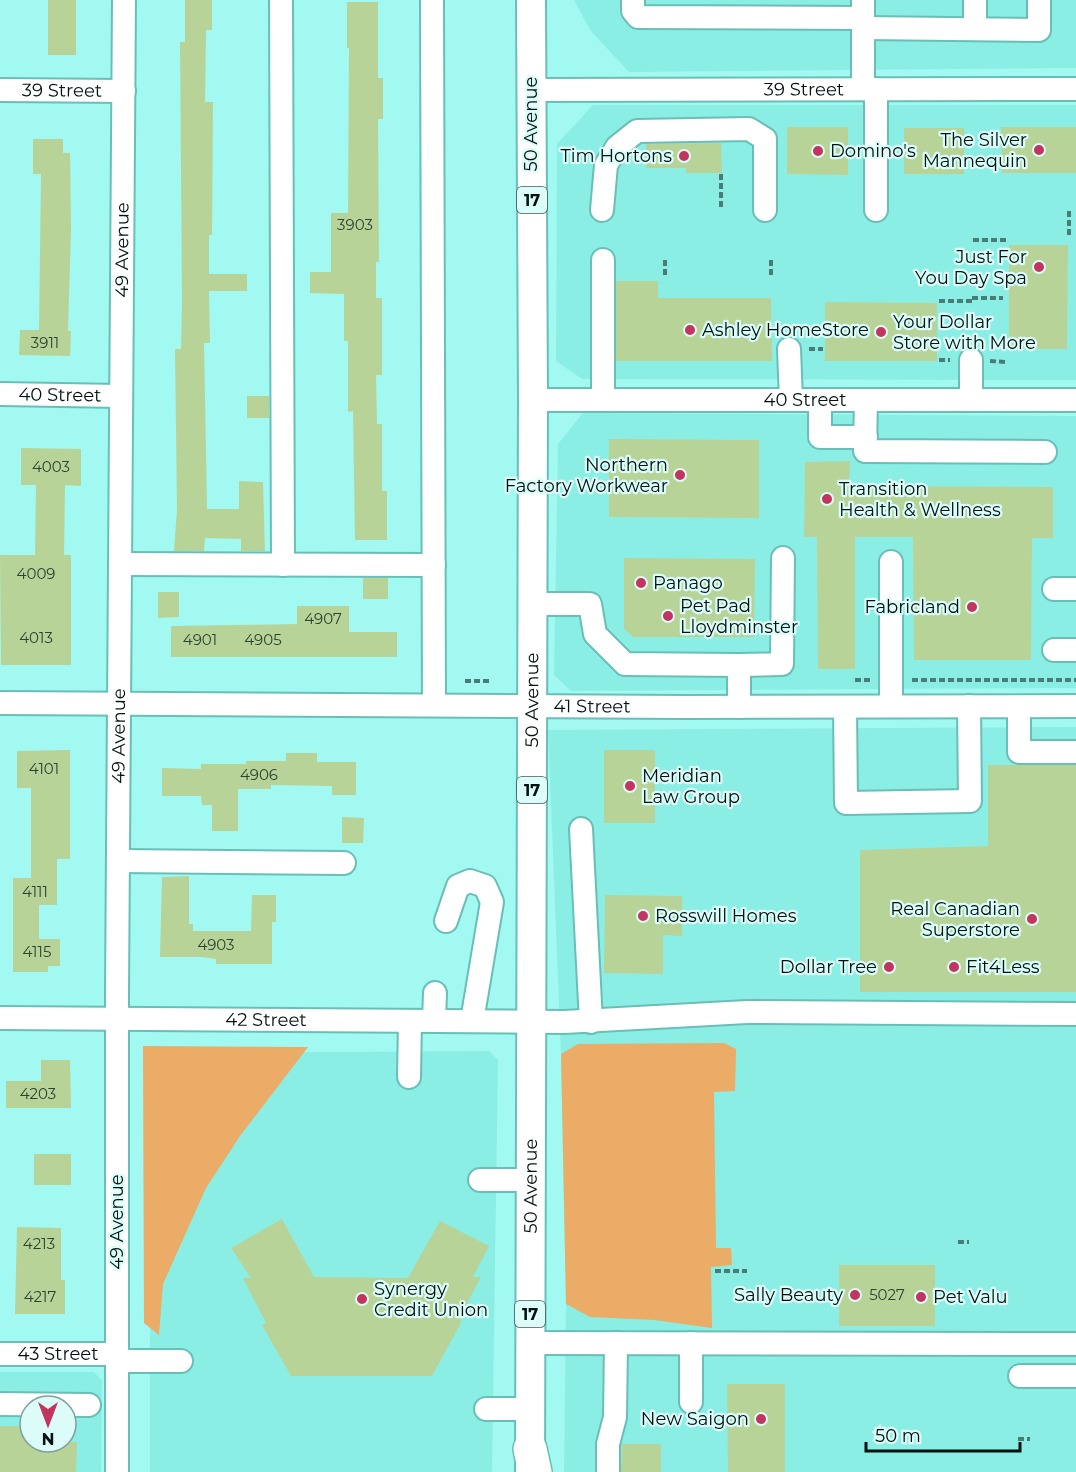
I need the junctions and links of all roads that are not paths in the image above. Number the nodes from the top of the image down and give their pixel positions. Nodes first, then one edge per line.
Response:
1 (124, 0) edge
2 (281, 0) edge
3 (432, 0) edge
4 (531, 0) edge
5 (633, 0) edge
6 (975, 0) edge
7 (1039, 0) edge
8 (785, 9) edge
9 (863, 15) edge
10 (975, 29) junction
11 (1076, 88) edge
12 (869, 89) junction
13 (0, 90) edge
14 (531, 90) junction
15 (124, 91) junction
16 (602, 210) dead end
17 (765, 210) dead end
18 (876, 210) dead end
19 (603, 260) dead end
20 (789, 349) dead end
21 (971, 360) dead end
22 (0, 394) edge
23 (121, 396) junction
24 (533, 399) junction
25 (603, 399) junction
26 (790, 399) junction
27 (820, 399) junction
28 (866, 399) junction
29 (971, 399) junction
30 (1076, 399) edge
31 (866, 437) junction
32 (1045, 452) dead end
33 (783, 558) dead end
34 (891, 562) dead end
35 (120, 564) junction
36 (283, 565) junction
37 (434, 565) junction
38 (532, 603) junction
39 (739, 665) junction
40 (0, 704) edge
41 (119, 704) junction
42 (434, 704) junction
43 (532, 705) junction
44 (891, 706) junction
45 (969, 706) junction
46 (1076, 706) edge
47 (739, 707) junction
48 (845, 707) junction
49 (1019, 707) junction
50 (1076, 752) edge
51 (581, 830) dead end
52 (118, 861) junction
53 (344, 863) dead end
54 (446, 921) dead end
55 (435, 993) dead end
56 (1076, 1014) edge
57 (0, 1018) edge
58 (117, 1019) junction
59 (410, 1021) junction
60 (434, 1022) junction
61 (472, 1022) junction
62 (531, 1022) junction
63 (591, 1022) junction
64 (409, 1077) dead end
65 (480, 1180) dead end
66 (530, 1180) junction
67 (530, 1343) junction
68 (623, 1343) junction
69 (691, 1343) junction
70 (1076, 1344) edge
71 (0, 1354) edge
72 (117, 1358) junction
73 (181, 1361) dead end
74 (1020, 1376) dead end
75 (1076, 1376) edge
76 (691, 1402) dead end
77 (0, 1404) edge
78 (89, 1405) dead end
79 (486, 1409) dead end
80 (530, 1409) junction
81 (532, 1464) edge
82 (117, 1472) edge
83 (608, 1472) edge

1 - 15 street, 49 Avenue
2 - 36 street
3 - 37 street
4 - 14 main road, 50 Avenue / 17
5 - 8 street
6 - 10 street
7 - 10 street
8 - 9 street
9 - 10 street
9 - 12 street
11 - 12 street, 39 Street
12 - 14 street, 39 Street
12 - 18 street
13 - 15 street, 39 Street
14 - 24 main road, 50 Avenue / 17
15 - 23 street, 49 Avenue
16 - 17 street
19 - 25 street
20 - 26 street
21 - 29 street
22 - 23 street, 40 Street
23 - 35 street, 49 Avenue
24 - 25 street, 40 Street
24 - 38 main road, 50 Avenue / 17
25 - 26 street, 40 Street
26 - 27 street, 40 Street
27 - 28 street, 40 Street
27 - 31 street
28 - 29 street, 40 Street
28 - 31 street
29 - 30 street, 40 Street
31 - 32 street
33 - 39 street
34 - 44 street
35 - 36 street
35 - 41 street, 49 Avenue
36 - 37 street
37 - 42 street
38 - 39 street
38 - 43 main road, 50 Avenue / 17
39 - 47 street
40 - 41 street, 41 Street
41 - 42 street, 41 Street
41 - 52 street, 49 Avenue
42 - 43 street, 41 Street
43 - 47 street, 41 Street
43 - 62 main road, 50 Avenue / 17
44 - 45 street, 41 Street
44 - 48 street, 41 Street
45 - 48 street
45 - 49 street, 41 Street
46 - 49 street, 41 Street
47 - 48 street, 41 Street
49 - 50 street
51 - 63 street
52 - 53 street
52 - 58 street, 49 Avenue
54 - 61 street
55 - 60 street
56 - 63 street, 42 Street
57 - 58 street, 42 Street
58 - 59 street, 42 Street
58 - 72 street, 49 Avenue
59 - 60 street, 42 Street
59 - 64 street
60 - 61 street, 42 Street
61 - 62 street, 42 Street
62 - 63 street, 42 Street
62 - 66 main road, 50 Avenue / 17
65 - 66 street
66 - 67 main road, 50 Avenue / 17
67 - 68 street
67 - 80 main road, 50 Avenue / 17
68 - 69 street
68 - 83 street
69 - 70 street
69 - 76 street
71 - 72 street, 43 Street
72 - 73 street, 43 Street
72 - 82 street, 49 Avenue
74 - 75 street
77 - 78 street
79 - 80 street
80 - 81 main road, 50 Avenue / 17

